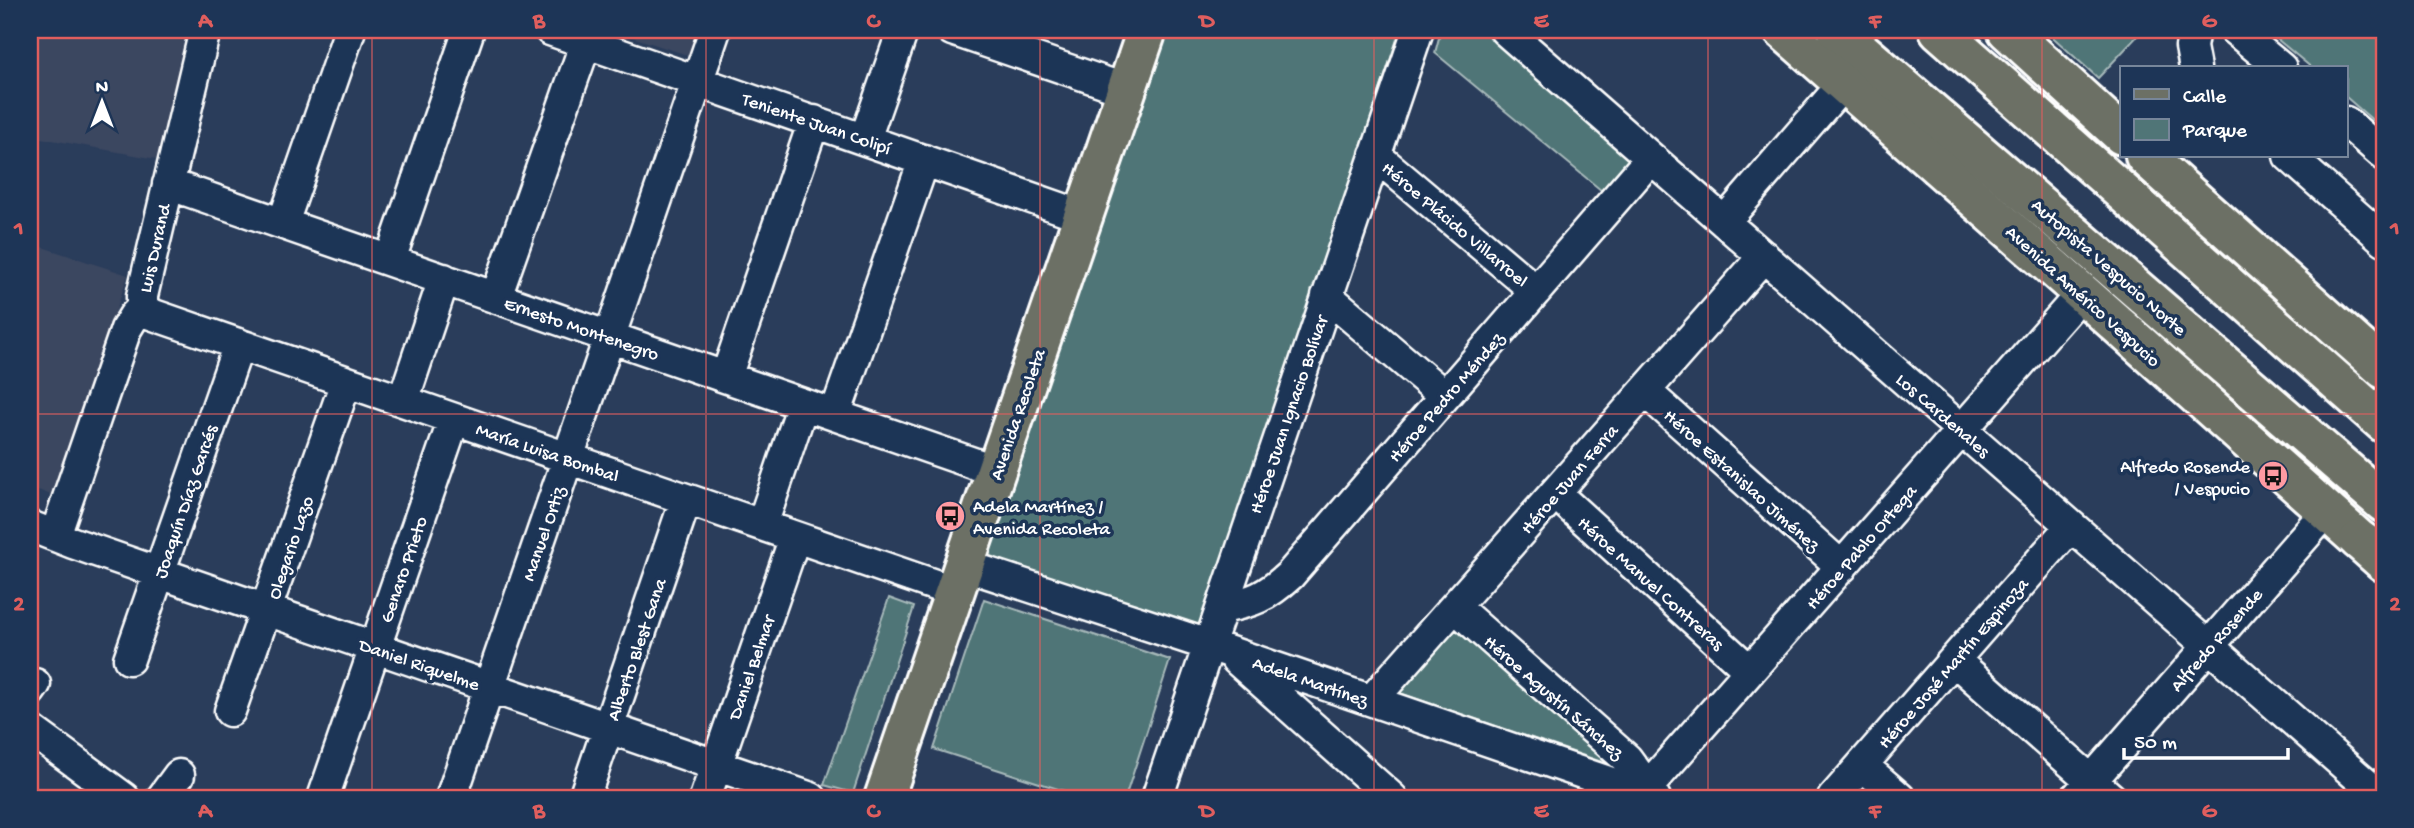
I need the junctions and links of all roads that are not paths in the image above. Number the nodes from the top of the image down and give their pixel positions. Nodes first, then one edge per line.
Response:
1 (205, 30) edge
2 (350, 30) edge
3 (469, 30) edge
4 (550, 30) edge
5 (715, 30) edge
6 (903, 30) edge
7 (1147, 30) edge
8 (1418, 30) edge
9 (1505, 30) edge
10 (1783, 30) edge
11 (1837, 30) edge
12 (1939, 30) edge
13 (2007, 30) edge
14 (2194, 30) edge
15 (2235, 30) edge
16 (967, 32) edge
17 (586, 42) junction
18 (2195, 66) edge
19 (2279, 66) edge
20 (698, 80) junction
21 (1844, 83) junction
22 (1127, 90) junction
23 (814, 121) junction
24 (2348, 124) edge
25 (2120, 133) edge
26 (865, 139) junction
27 (1375, 155) junction
28 (2384, 155) edge
29 (1651, 158) junction
30 (2147, 158) edge
31 (2291, 158) edge
32 (924, 160) junction
33 (168, 184) junction
34 (1083, 216) junction
35 (1724, 222) junction
36 (283, 223) junction
37 (2384, 240) edge
38 (1764, 256) junction
39 (390, 260) junction
40 (444, 279) junction
41 (1536, 291) junction
42 (2082, 293) junction
43 (1327, 296) junction
44 (496, 297) junction
45 (142, 308) junction
46 (610, 337) junction
47 (239, 344) junction
48 (2384, 369) edge
49 (726, 377) junction
50 (346, 382) junction
51 (1645, 391) junction
52 (1445, 396) junction
53 (403, 401) junction
54 (803, 404) junction
55 (835, 415) junction
56 (454, 419) junction
57 (2384, 424) edge
58 (1962, 430) junction
59 (568, 458) junction
60 (996, 471) junction
61 (1555, 494) junction
62 (686, 499) junction
63 (2384, 503) edge
64 (2326, 512) junction
65 (762, 525) junction
66 (2071, 526) junction
67 (43, 531) edge
68 (795, 537) junction
69 (2376, 552) edge
70 (1842, 567) junction
71 (159, 572) junction
72 (960, 578) junction
73 (1455, 607) junction
74 (1222, 608) junction
75 (268, 610) junction
76 (2208, 646) junction
77 (375, 647) junction
78 (1218, 648) junction
79 (129, 659) dead end
80 (1954, 660) junction
81 (1750, 671) junction
82 (489, 687) junction
83 (1372, 700) junction
84 (230, 711) dead end
85 (608, 727) junction
86 (30, 729) edge
87 (716, 765) junction
88 (1862, 765) junction
89 (1168, 792) edge
90 (2093, 792) edge
91 (1645, 796) edge
92 (124, 798) edge
93 (323, 798) edge
94 (451, 798) edge
95 (584, 798) edge
96 (705, 798) edge
97 (811, 798) edge
98 (884, 798) edge
99 (1392, 798) edge
100 (1833, 798) edge
101 (1900, 798) edge
102 (2382, 798) edge

1 - 33 street, Luis Durand
2 - 36 street
3 - 39 street
4 - 17 street, Teniente Juan Colipí
5 - 20 street, Manuel Ortiz
6 - 26 street
7 - 22 main road, Avenida Recoleta
8 - 27 street, Héroe Juan Ignacio Bolívar
9 - 29 street, Los Cardenales
10 - 21 main road, Avenida Américo Vespucio
11 - 63 main road, Autopista Vespucio Norte
12 - 57 main road
13 - 25 main road
14 - 18 street
15 - 19 street
16 - 22 street
17 - 20 street, Teniente Juan Colipí
17 - 44 street
20 - 23 street, Teniente Juan Colipí
20 - 46 street, Manuel Ortiz
21 - 35 street
21 - 42 main road, Avenida Américo Vespucio
22 - 34 main road, Avenida Recoleta
23 - 26 street, Teniente Juan Colipí
23 - 49 street
24 - 28 street
26 - 32 street, Teniente Juan Colipí
27 - 41 street, Héroe Plácido Villarroel
27 - 43 street, Héroe Juan Ignacio Bolívar
29 - 35 street, Los Cardenales
29 - 41 street, Héroe Pedro Méndez
30 - 48 main road
31 - 37 street
32 - 34 street, Teniente Juan Colipí
32 - 55 street
33 - 36 street, Ernesto Montenegro
33 - 45 street, Luis Durand
34 - 60 main road, Avenida Recoleta
35 - 38 street, Los Cardenales
36 - 39 street, Ernesto Montenegro
38 - 51 street, Héroe Juan Ferra
38 - 58 street, Los Cardenales
39 - 40 street, Ernesto Montenegro
40 - 44 street, Ernesto Montenegro
40 - 53 street
41 - 52 street, Héroe Pedro Méndez
42 - 58 street, Héroe Pablo Ortega
42 - 64 main road, Avenida Américo Vespucio
43 - 52 street
43 - 74 street, Héroe Juan Ignacio Bolívar
44 - 46 street, Ernesto Montenegro
45 - 47 street, María Luisa Bombal
45 - 67 street, Luis Durand
46 - 49 street, Ernesto Montenegro
46 - 59 street, Manuel Ortiz
47 - 50 street, María Luisa Bombal
47 - 71 street, Joaquín Díaz Garcés
49 - 54 street, Ernesto Montenegro
50 - 53 street, María Luisa Bombal
50 - 75 street, Olegario Lazo
51 - 61 street, Héroe Juan Ferra
51 - 70 street, Héroe Estanislao Jiménez
52 - 74 street, Héroe Pedro Méndez
53 - 56 street, María Luisa Bombal
54 - 55 street, Ernesto Montenegro
54 - 65 street
55 - 60 street, Ernesto Montenegro
56 - 59 street, María Luisa Bombal
56 - 77 street, Genaro Prieto
58 - 66 street, Los Cardenales
58 - 70 street, Héroe Pablo Ortega
59 - 62 street, María Luisa Bombal
59 - 82 street, Manuel Ortiz
60 - 72 main road, Avenida Recoleta
61 - 73 street, Héroe Juan Ferra
61 - 81 street, Héroe Manuel Contreras
62 - 65 street, María Luisa Bombal
62 - 85 street, Alberto Blest Gana
64 - 69 main road, Avenida Américo Vespucio
64 - 76 street, Alfredo Rosende
65 - 68 street, María Luisa Bombal
66 - 76 street, Los Cardenales
66 - 80 street, Héroe José Martín Espinoza
67 - 71 street, Daniel Riquelme
68 - 72 street, María Luisa Bombal
68 - 87 street, Daniel Belmar
70 - 81 street, Héroe Pablo Ortega
71 - 75 street, Daniel Riquelme
71 - 79 street, Joaquín Díaz Garcés
72 - 78 street, Adela Martínez
72 - 98 main road, Avenida Recoleta
73 - 83 street, Héroe Juan Ferra
73 - 91 street, Héroe Agustín Sánchez
74 - 78 street, Héroe Juan Ignacio Bolívar
75 - 77 street, Daniel Riquelme
75 - 84 street, Olegario Lazo
76 - 90 street, Alfredo Rosende
76 - 102 street, Los Cardenales
77 - 82 street, Daniel Riquelme
77 - 93 street, Genaro Prieto
78 - 83 street, Adela Martínez
78 - 89 street, Héroe Juan Ignacio Bolívar
78 - 99 street
80 - 88 street, Héroe José Martín Espinoza
80 - 90 street
81 - 91 street, Héroe Pablo Ortega
82 - 85 street, Daniel Riquelme
82 - 94 street, Manuel Ortiz
83 - 91 street, Adela Martínez
85 - 87 street, Daniel Riquelme
85 - 95 street, Alberto Blest Gana
86 - 92 street
87 - 96 street, Daniel Belmar
87 - 97 street, Daniel Riquelme
88 - 100 street, Héroe José Martín Espinoza
88 - 101 street

